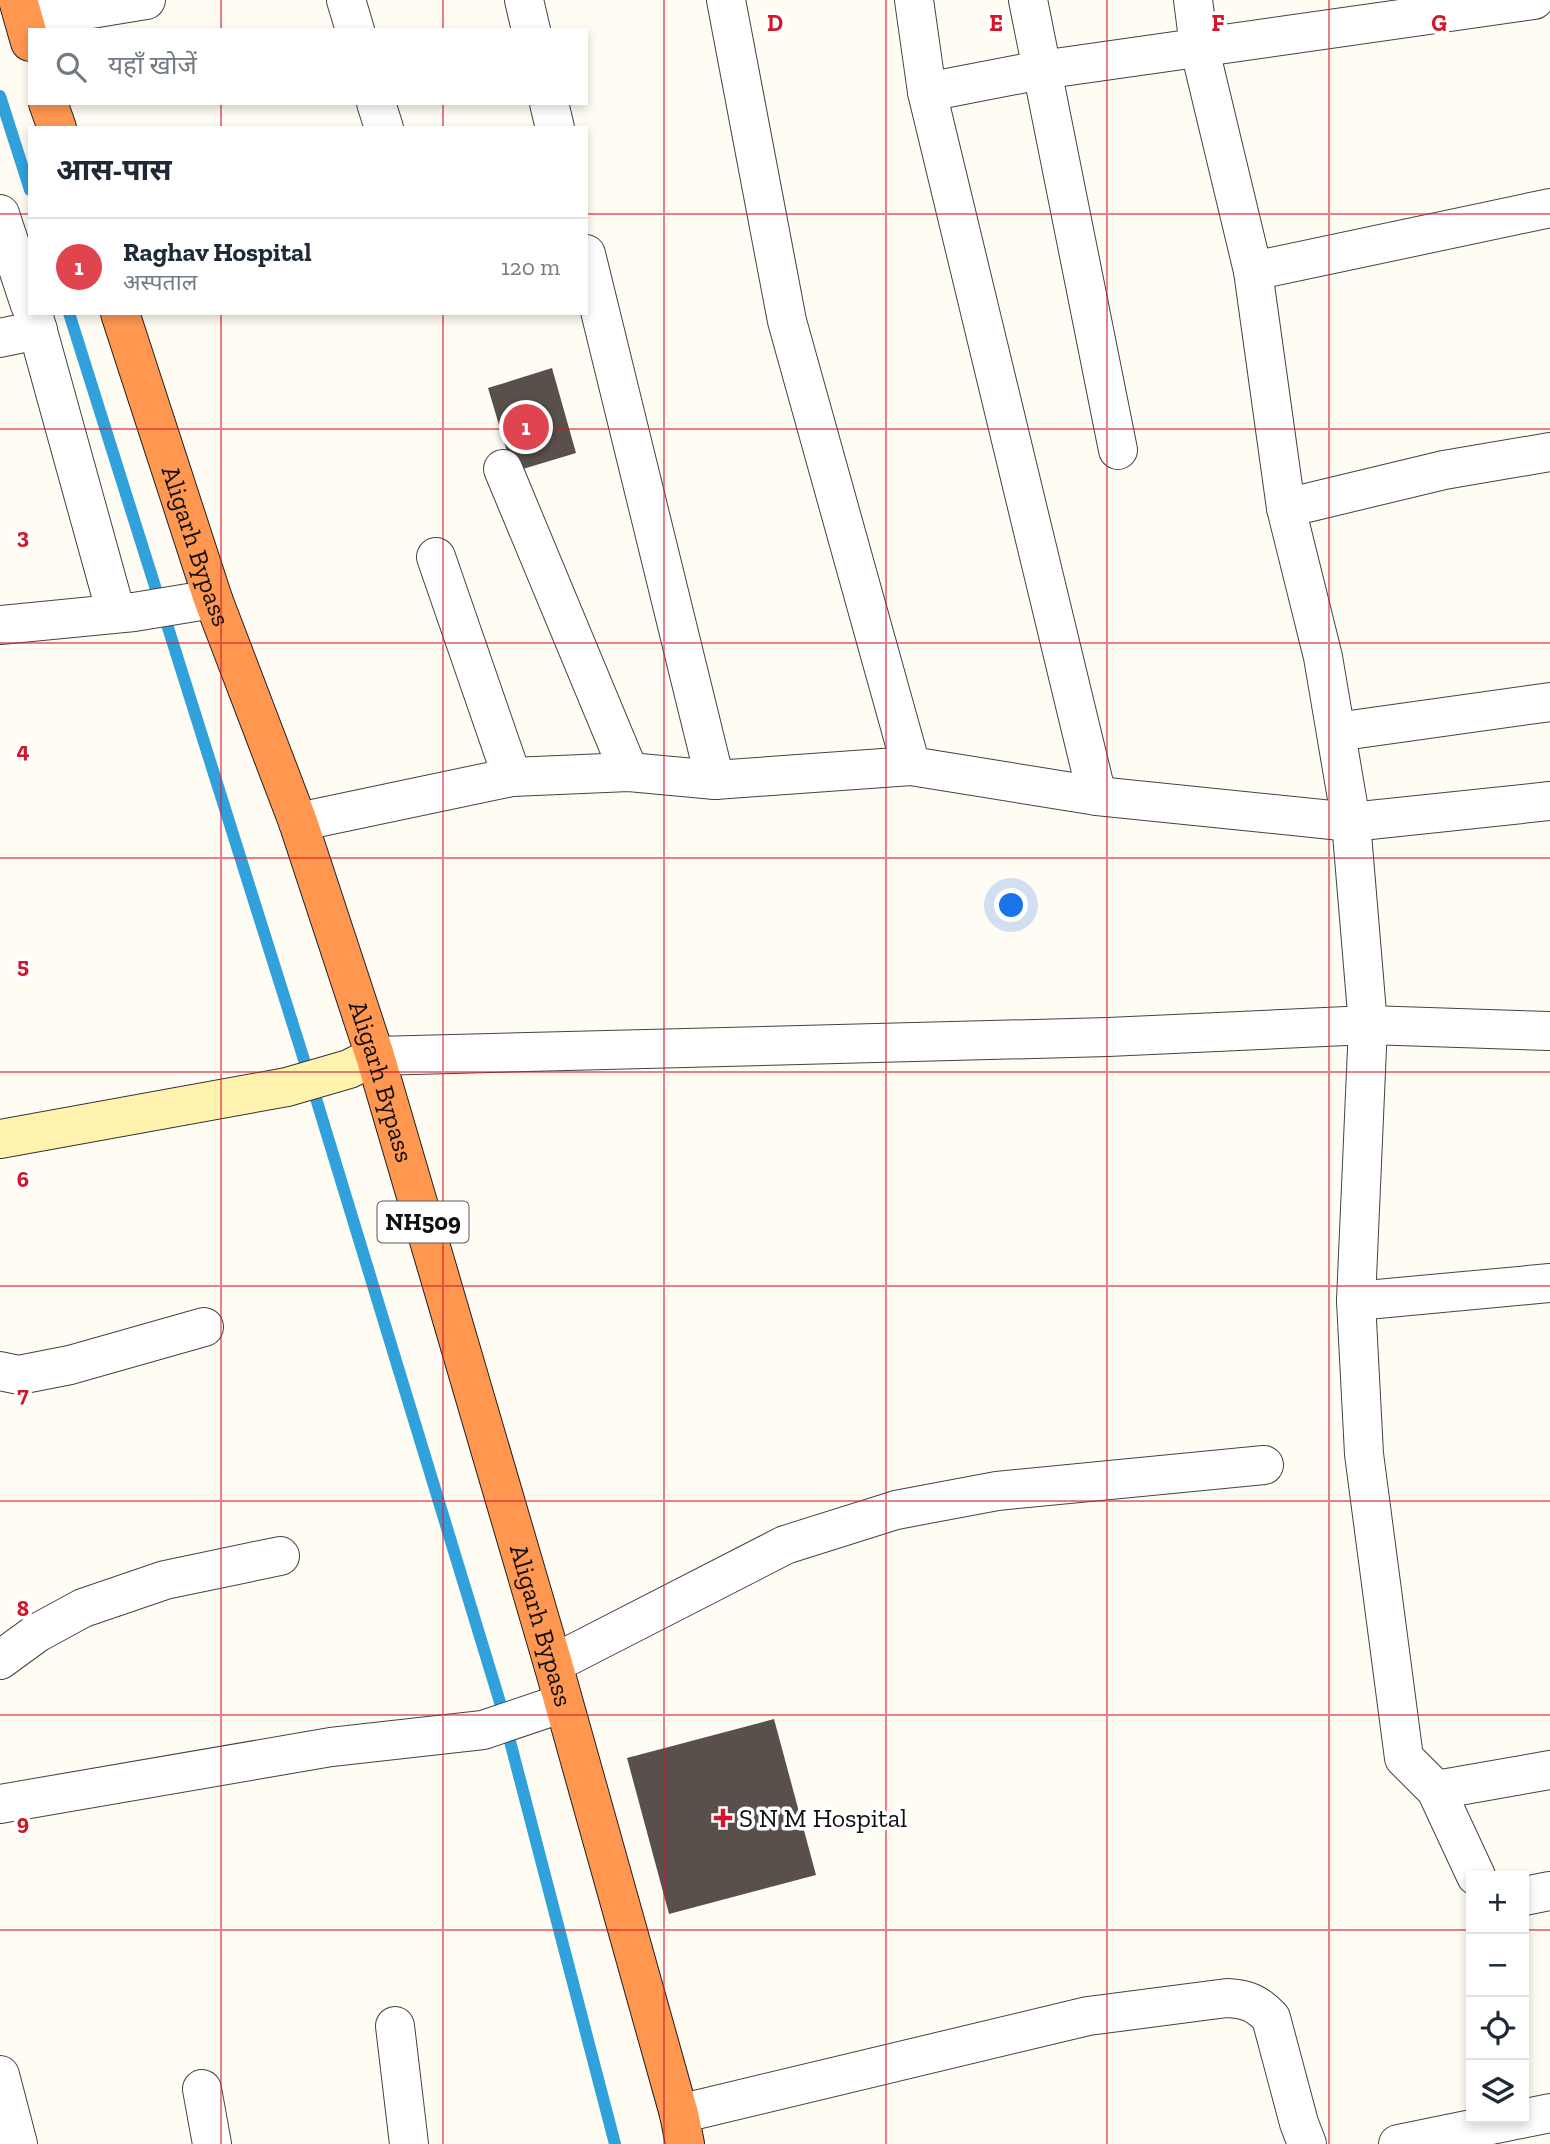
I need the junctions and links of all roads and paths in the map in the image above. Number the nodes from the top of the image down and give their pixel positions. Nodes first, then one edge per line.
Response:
1 (146, 0) edge
2 (346, 0) edge
3 (524, 0) edge
4 (726, 0) edge
5 (914, 0) edge
6 (1028, 0) edge
7 (1194, 0) edge
8 (1534, 0) edge
9 (24, 21) edge
10 (354, 28) edge
11 (531, 28) edge
12 (1199, 47) junction
13 (1041, 70) junction
14 (927, 92) junction
15 (49, 105) edge
16 (377, 105) edge
17 (549, 105) edge
18 (56, 126) edge
19 (383, 126) edge
20 (555, 126) edge
21 (1550, 208) edge
22 (0, 216) edge
23 (588, 262) edge
24 (1253, 271) junction
25 (28, 301) edge
26 (121, 315) edge
27 (33, 316) edge
28 (0, 338) edge
29 (1118, 450) dead end
30 (1550, 452) edge
31 (503, 469) dead end
32 (1286, 508) junction
33 (436, 558) dead end
34 (198, 602) junction
35 (125, 613) junction
36 (0, 625) edge
37 (1550, 702) edge
38 (1336, 732) junction
39 (911, 766) junction
40 (629, 772) junction
41 (512, 777) junction
42 (715, 780) junction
43 (1097, 796) junction
44 (1550, 801) edge
45 (298, 822) junction
46 (1351, 822) junction
47 (1368, 1026) junction
48 (1550, 1031) edge
49 (362, 1063) junction
50 (0, 1139) edge
51 (1550, 1283) edge
52 (1356, 1301) junction
53 (204, 1326) dead end
54 (0, 1371) edge
55 (1264, 1465) dead end
56 (280, 1556) dead end
57 (0, 1660) edge
58 (553, 1664) junction
59 (549, 1708) junction
60 (1550, 1770) edge
61 (1436, 1790) junction
62 (0, 1804) edge
63 (1474, 1871) edge
64 (1550, 1891) edge
65 (1529, 1895) edge
66 (395, 2026) dead end
67 (0, 2075) edge
68 (202, 2089) dead end
69 (1550, 2113) edge
70 (682, 2129) edge
71 (18, 2144) edge
72 (212, 2144) edge
73 (409, 2144) edge
74 (1307, 2144) edge
75 (1398, 2144) edge

1 - 9 street
2 - 10 street
3 - 11 street
4 - 39 street
5 - 14 street
6 - 13 street
7 - 12 street
8 - 12 street
12 - 13 street
12 - 24 street
13 - 14 street
13 - 29 street
14 - 43 street
15 - 18 highway
16 - 19 street
17 - 20 street
21 - 24 street
22 - 25 street
23 - 42 street
24 - 32 street
26 - 34 highway, Aligarh Bypass / NH509
27 - 28 street
27 - 35 street
30 - 32 street
31 - 40 street
32 - 38 street
33 - 41 street
34 - 35 street
34 - 45 highway, Aligarh Bypass / NH509
35 - 36 street
37 - 38 street
38 - 46 street
39 - 42 street
39 - 43 street
40 - 41 street
40 - 42 street
41 - 45 street
43 - 46 street
44 - 46 street
45 - 49 highway, Aligarh Bypass / NH509
46 - 47 street
47 - 48 street
47 - 49 street
47 - 52 street
49 - 50 street
49 - 58 highway, Aligarh Bypass / NH509
51 - 52 street
52 - 61 street
53 - 54 street
55 - 58 street
56 - 57 street
58 - 59 highway, Aligarh Bypass / NH509
59 - 62 street
59 - 70 highway, Aligarh Bypass / NH509
60 - 61 street
61 - 63 street
64 - 65 street
66 - 73 street
67 - 71 street
68 - 72 street
69 - 75 street
70 - 74 street

